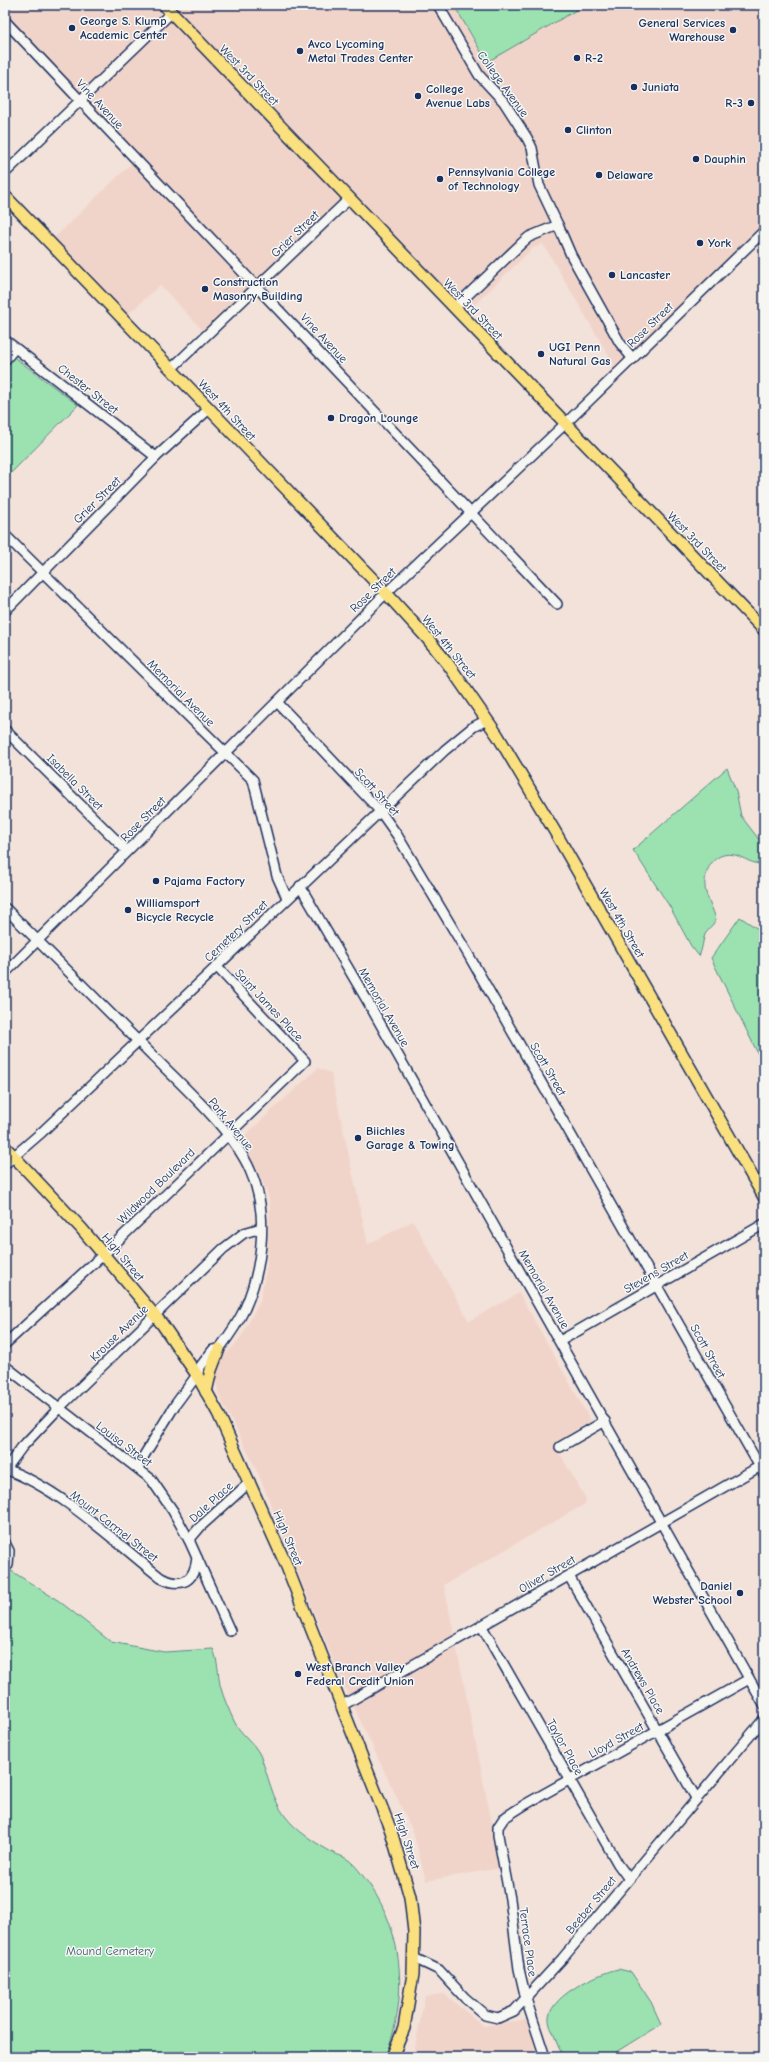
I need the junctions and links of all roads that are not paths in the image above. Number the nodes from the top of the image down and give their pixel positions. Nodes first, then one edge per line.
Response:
1 (438, 5) edge
2 (168, 9) edge
3 (5, 21) edge
4 (81, 100) junction
5 (5, 173) edge
6 (5, 196) edge
7 (350, 198) junction
8 (558, 225) junction
9 (764, 231) edge
10 (258, 286) junction
11 (454, 308) junction
12 (5, 340) edge
13 (16, 348) junction
14 (633, 359) junction
15 (5, 360) edge
16 (171, 369) junction
17 (209, 409) junction
18 (565, 424) junction
19 (156, 457) junction
20 (472, 512) junction
21 (5, 535) edge
22 (43, 572) junction
23 (386, 593) junction
24 (558, 604) dead end
25 (5, 611) edge
26 (764, 630) edge
27 (277, 702) junction
28 (487, 720) junction
29 (5, 730) edge
30 (225, 753) junction
31 (380, 811) junction
32 (127, 851) junction
33 (300, 886) junction
34 (287, 898) junction
35 (5, 908) edge
36 (38, 941) junction
37 (216, 966) junction
38 (5, 973) edge
39 (138, 1040) junction
40 (305, 1061) joint
41 (227, 1135) junction
42 (5, 1147) edge
43 (14, 1156) junction
44 (5, 1164) edge
45 (764, 1197) edge
46 (764, 1224) edge
47 (261, 1228) junction
48 (104, 1254) junction
49 (657, 1285) junction
50 (156, 1314) junction
51 (560, 1341) junction
52 (5, 1344) edge
53 (219, 1349) junction
54 (5, 1366) edge
55 (197, 1375) junction
56 (206, 1392) junction
57 (59, 1408) junction
58 (605, 1421) junction
59 (560, 1447) dead end
60 (137, 1467) junction
61 (763, 1468) edge
62 (5, 1470) edge
63 (250, 1482) junction
64 (661, 1522) junction
65 (189, 1540) junction
66 (5, 1543) edge
67 (197, 1558) junction
68 (8, 1564) dead end
69 (569, 1576) junction
70 (481, 1626) junction
71 (230, 1631) dead end
72 (750, 1679) junction
73 (343, 1705) junction
74 (764, 1705) edge
75 (764, 1719) edge
76 (657, 1731) junction
77 (570, 1780) junction
78 (696, 1798) junction
79 (498, 1828) joint
80 (629, 1879) junction
81 (414, 1958) junction
82 (526, 1999) junction
83 (392, 2057) edge
84 (544, 2057) edge

1 - 8 street, College Avenue
2 - 4 street
2 - 7 main road, West 3rd Street
3 - 4 street, Vine Avenue
4 - 5 street
4 - 10 street, Vine Avenue
6 - 16 main road, West 4th Street
7 - 10 street, Grier Street
7 - 11 main road, West 3rd Street
8 - 11 street
8 - 14 street, College Avenue
9 - 14 street, Rose Street
10 - 16 street, Grier Street
10 - 20 street, Vine Avenue
11 - 18 main road, West 3rd Street
12 - 13 street, Chester Street
13 - 15 street
13 - 19 street, Chester Street
14 - 18 street, Rose Street
16 - 17 main road, West 4th Street
17 - 19 street, Grier Street
17 - 23 main road, West 4th Street
18 - 20 street, Rose Street
18 - 26 main road, West 3rd Street
19 - 22 street, Grier Street
20 - 23 street, Rose Street
20 - 24 street, Vine Avenue
21 - 22 street, Memorial Avenue
22 - 25 street, Grier Street
22 - 30 street, Memorial Avenue
23 - 27 street, Rose Street
23 - 28 main road, West 4th Street
27 - 30 street, Rose Street
27 - 31 street, Scott Street
28 - 31 street, Cemetery Street
28 - 45 main road, West 4th Street
29 - 32 street, Isabella Street
30 - 32 street, Rose Street
30 - 34 street, Memorial Avenue
31 - 33 street, Cemetery Street
31 - 49 street, Scott Street
32 - 36 street, Rose Street
33 - 34 street, Cemetery Street
33 - 51 street, Memorial Avenue
34 - 37 street, Cemetery Street
35 - 36 street, Park Avenue
36 - 38 street, Rose Street
36 - 39 street, Park Avenue
37 - 39 street, Cemetery Street
37 - 40 street, Saint James Place
39 - 41 street, Park Avenue
39 - 43 street, Cemetery Street
40 - 41 street, Wildwood Boulevard
41 - 47 street, Park Avenue
41 - 48 street, Wildwood Boulevard
42 - 43 main road, High Street
43 - 44 street, Cemetery Street
43 - 48 main road, High Street
46 - 49 street, Stevens Street
47 - 50 street, Krouse Avenue
47 - 53 street, Park Avenue
48 - 50 main road, High Street
48 - 52 street, Wildwood Boulevard
49 - 51 street, Stevens Street
49 - 61 street, Scott Street
50 - 55 main road, High Street
50 - 57 street, Krouse Avenue
51 - 58 street, Memorial Avenue
53 - 55 street, Park Avenue
53 - 56 main road
54 - 57 street, Louisa Street
55 - 56 main road, High Street
55 - 60 street, Park Avenue
56 - 63 main road, High Street
57 - 60 street, Louisa Street
57 - 62 street, Krouse Avenue
58 - 59 street
58 - 64 street, Memorial Avenue
60 - 65 street, Louisa Street
61 - 64 street, Oliver Street
62 - 67 street, Mount Carmel Street
63 - 65 street, Dale Place
63 - 73 main road, High Street
64 - 69 street, Oliver Street
64 - 72 street, Memorial Avenue
65 - 67 street, Louisa Street
66 - 68 street
67 - 71 street, Louisa Street
69 - 70 street, Oliver Street
69 - 76 street, Andrews Place
70 - 73 street, Oliver Street
70 - 77 street, Taylor Place
72 - 74 street, Memorial Avenue
72 - 76 street, Lloyd Street
73 - 81 main road, High Street
75 - 78 street, Beeber Street
76 - 77 street, Lloyd Street
76 - 78 street, Andrews Place
77 - 79 street, Lloyd Street
77 - 80 street, Taylor Place
78 - 80 street, Beeber Street
79 - 82 street, Terrace Place
80 - 82 street, Beeber Street
81 - 82 street, Beeber Street
81 - 83 main road, High Street
82 - 84 street, Terrace Place

